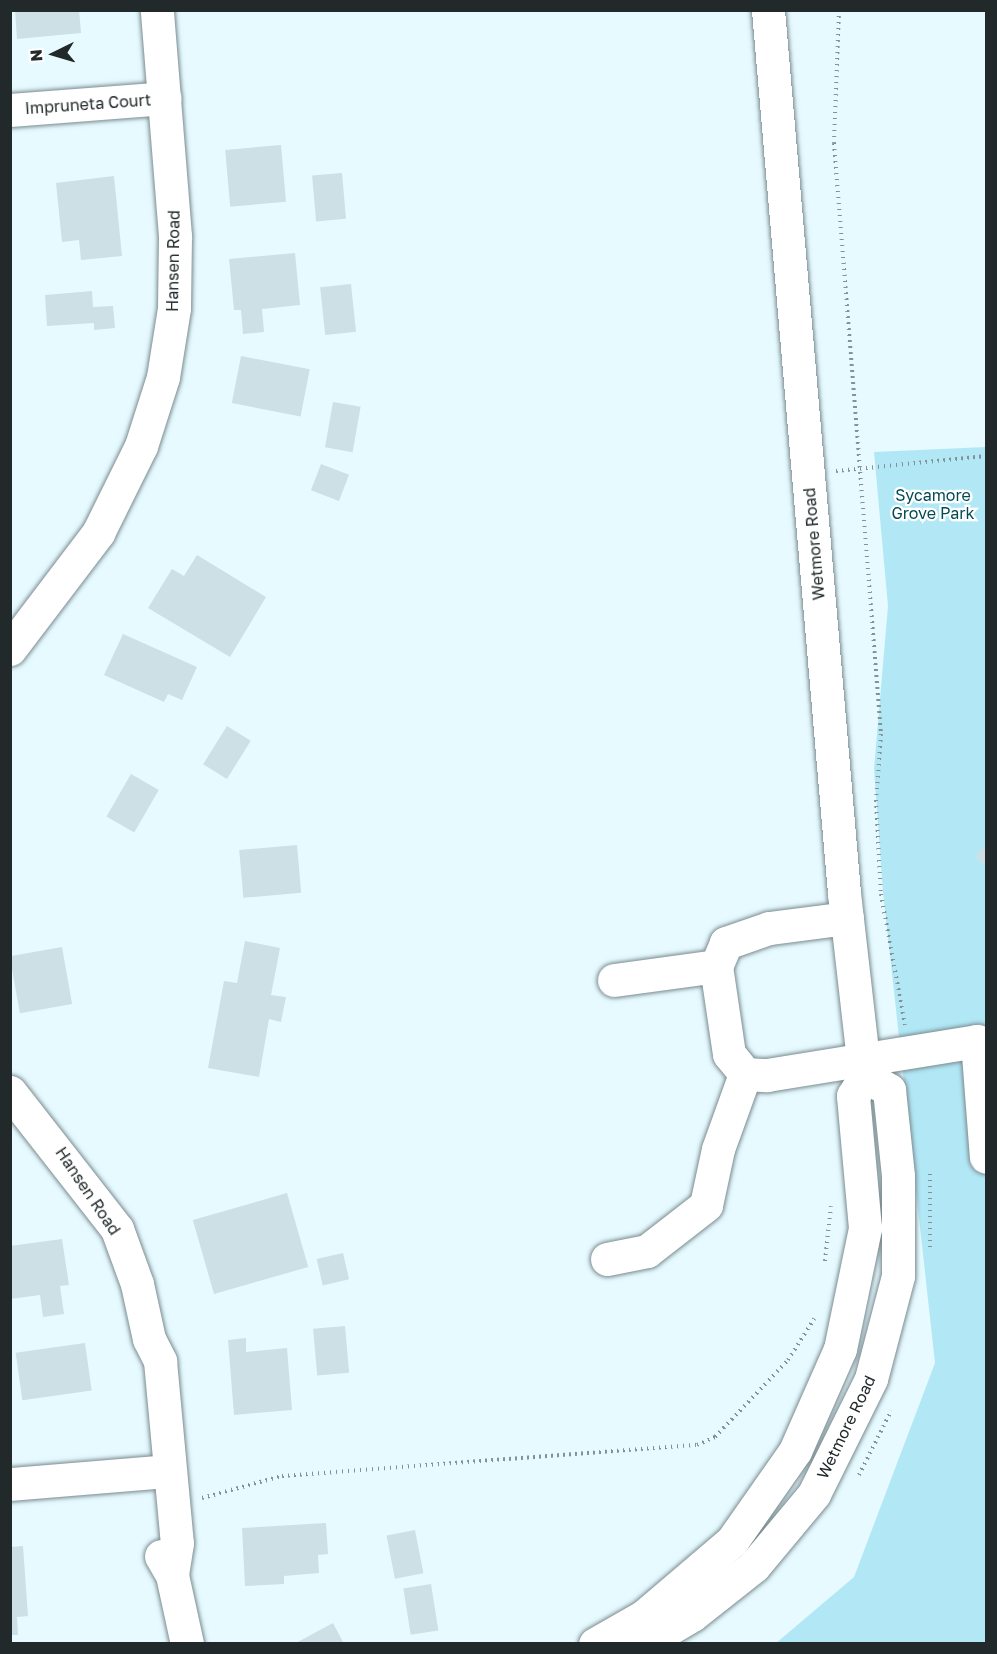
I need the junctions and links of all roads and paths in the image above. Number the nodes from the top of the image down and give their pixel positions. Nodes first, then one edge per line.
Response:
1 (157, 10) edge
2 (768, 10) edge
3 (165, 98) junction
4 (10, 110) edge
5 (987, 456) edge
6 (808, 470) junction
7 (10, 650) edge
8 (847, 918) junction
9 (716, 966) junction
10 (614, 980) dead end
11 (864, 1068) junction
12 (745, 1074) junction
13 (10, 1092) edge
14 (987, 1157) edge
15 (831, 1202) dead end
16 (607, 1259) dead end
17 (824, 1269) dead end
18 (816, 1310) dead end
19 (158, 1472) junction
20 (10, 1484) edge
21 (196, 1498) dead end
22 (187, 1644) edge
23 (594, 1644) edge
24 (643, 1644) edge

1 - 3 street, Hansen Road
2 - 6 street, Wetmore Road
3 - 4 street, Impruneta Court
3 - 7 street, Hansen Road
5 - 6 path
6 - 8 street, Wetmore Road
8 - 9 street
8 - 11 street, Wetmore Road
9 - 10 street
9 - 12 street
11 - 12 street
11 - 14 street
11 - 23 street, Wetmore Road
11 - 24 street, Wetmore Road
12 - 16 street
13 - 19 street, Hansen Road
15 - 17 path
18 - 21 path
19 - 20 street
19 - 22 street, Hansen Road

